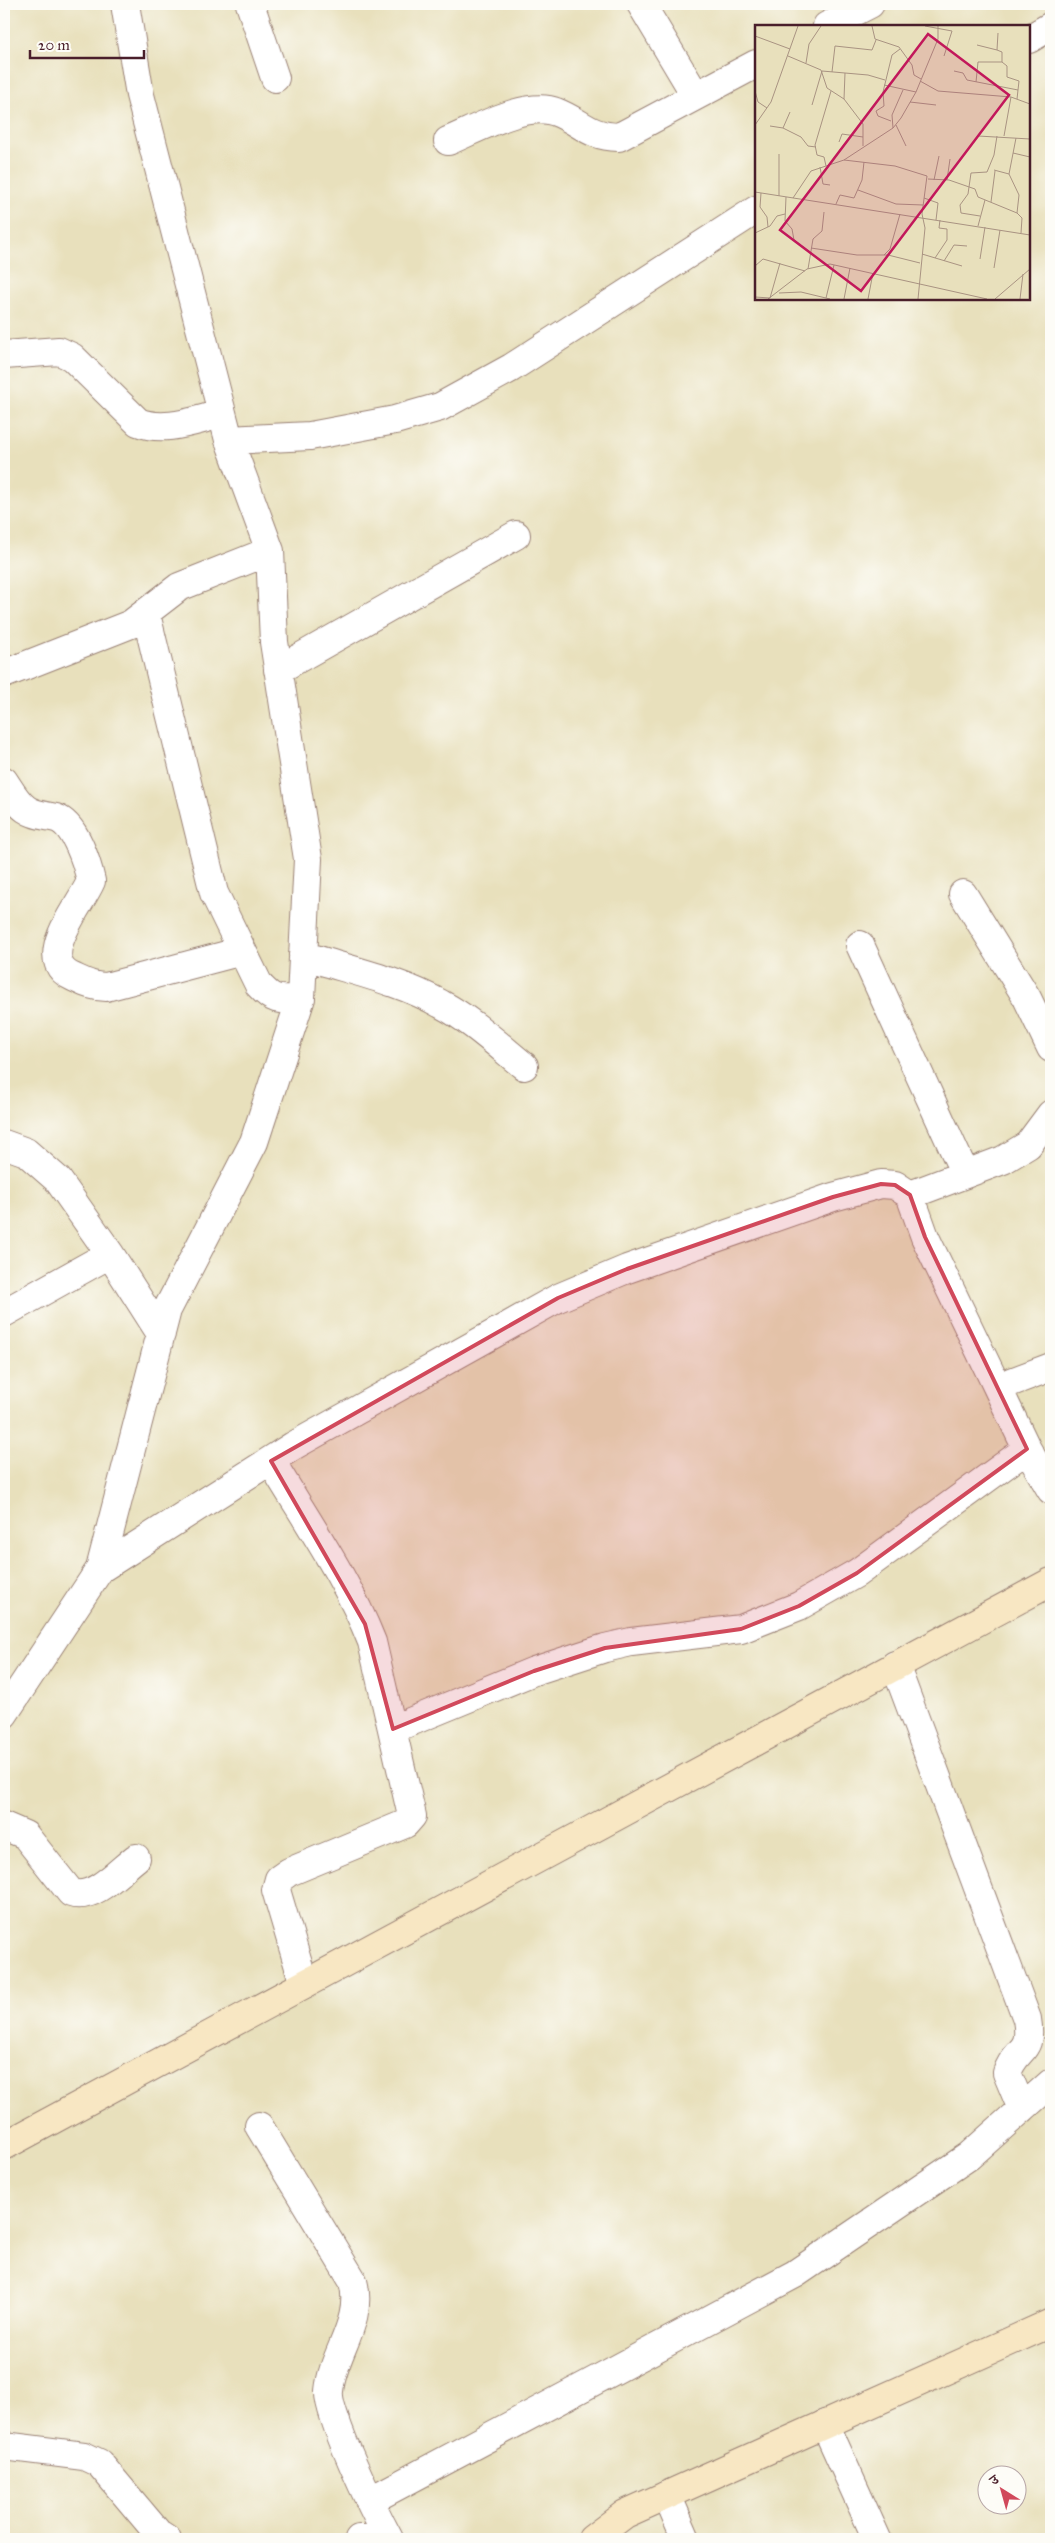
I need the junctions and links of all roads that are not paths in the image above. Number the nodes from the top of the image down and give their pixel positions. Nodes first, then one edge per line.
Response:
1 (125, 4) edge
2 (250, 4) edge
3 (641, 4) edge
4 (870, 4) edge
5 (830, 25) edge
6 (1051, 26) edge
7 (1030, 38) edge
8 (755, 65) edge
9 (275, 78) dead end
10 (696, 96) junction
11 (448, 142) dead end
12 (755, 211) edge
13 (4, 355) edge
14 (226, 427) junction
15 (516, 535) dead end
16 (270, 551) junction
17 (146, 614) junction
18 (278, 670) junction
19 (4, 674) edge
20 (4, 782) edge
21 (963, 894) dead end
22 (860, 945) dead end
23 (242, 951) junction
24 (303, 955) junction
25 (301, 998) junction
26 (1051, 1048) edge
27 (524, 1066) dead end
28 (1051, 1114) edge
29 (4, 1144) edge
30 (964, 1174) junction
31 (910, 1195) junction
32 (110, 1254) junction
33 (4, 1313) edge
34 (161, 1334) junction
35 (1051, 1367) edge
36 (998, 1387) junction
37 (1027, 1449) junction
38 (270, 1461) junction
39 (1051, 1490) edge
40 (100, 1569) junction
41 (1051, 1582) edge
42 (895, 1665) junction
43 (4, 1714) edge
44 (393, 1729) junction
45 (4, 1826) edge
46 (136, 1858) dead end
47 (304, 1984) junction
48 (1051, 2083) edge
49 (1022, 2108) junction
50 (259, 2126) dead end
51 (4, 2146) edge
52 (1049, 2329) edge
53 (825, 2424) junction
54 (4, 2446) edge
55 (667, 2495) junction
56 (371, 2500) junction
57 (388, 2538) edge
58 (167, 2539) edge
59 (359, 2539) edge
60 (592, 2539) edge
61 (686, 2539) edge
62 (877, 2539) edge

1 - 14 street
2 - 9 street
3 - 10 street
4 - 5 street
6 - 7 street
8 - 10 street
10 - 11 street
12 - 14 street
13 - 14 street
14 - 16 street
15 - 18 street
16 - 17 street
16 - 18 street
17 - 19 street
17 - 23 street
18 - 24 street
20 - 23 street
21 - 26 street
22 - 30 street
23 - 25 street
24 - 25 street
24 - 27 street
25 - 34 street
28 - 30 street
29 - 32 street
30 - 31 street
31 - 36 street
31 - 38 street
32 - 33 street
32 - 34 street
34 - 40 street
35 - 36 street
36 - 37 street
37 - 39 street
37 - 44 street
38 - 40 street
38 - 44 street
40 - 43 street
41 - 42 street
42 - 47 street
42 - 49 street
44 - 47 street
45 - 46 street
47 - 51 street
48 - 49 street
49 - 56 street
50 - 56 street
52 - 53 street
53 - 55 street
53 - 62 street
54 - 58 street
55 - 60 street
55 - 61 street
56 - 57 street
57 - 59 street

